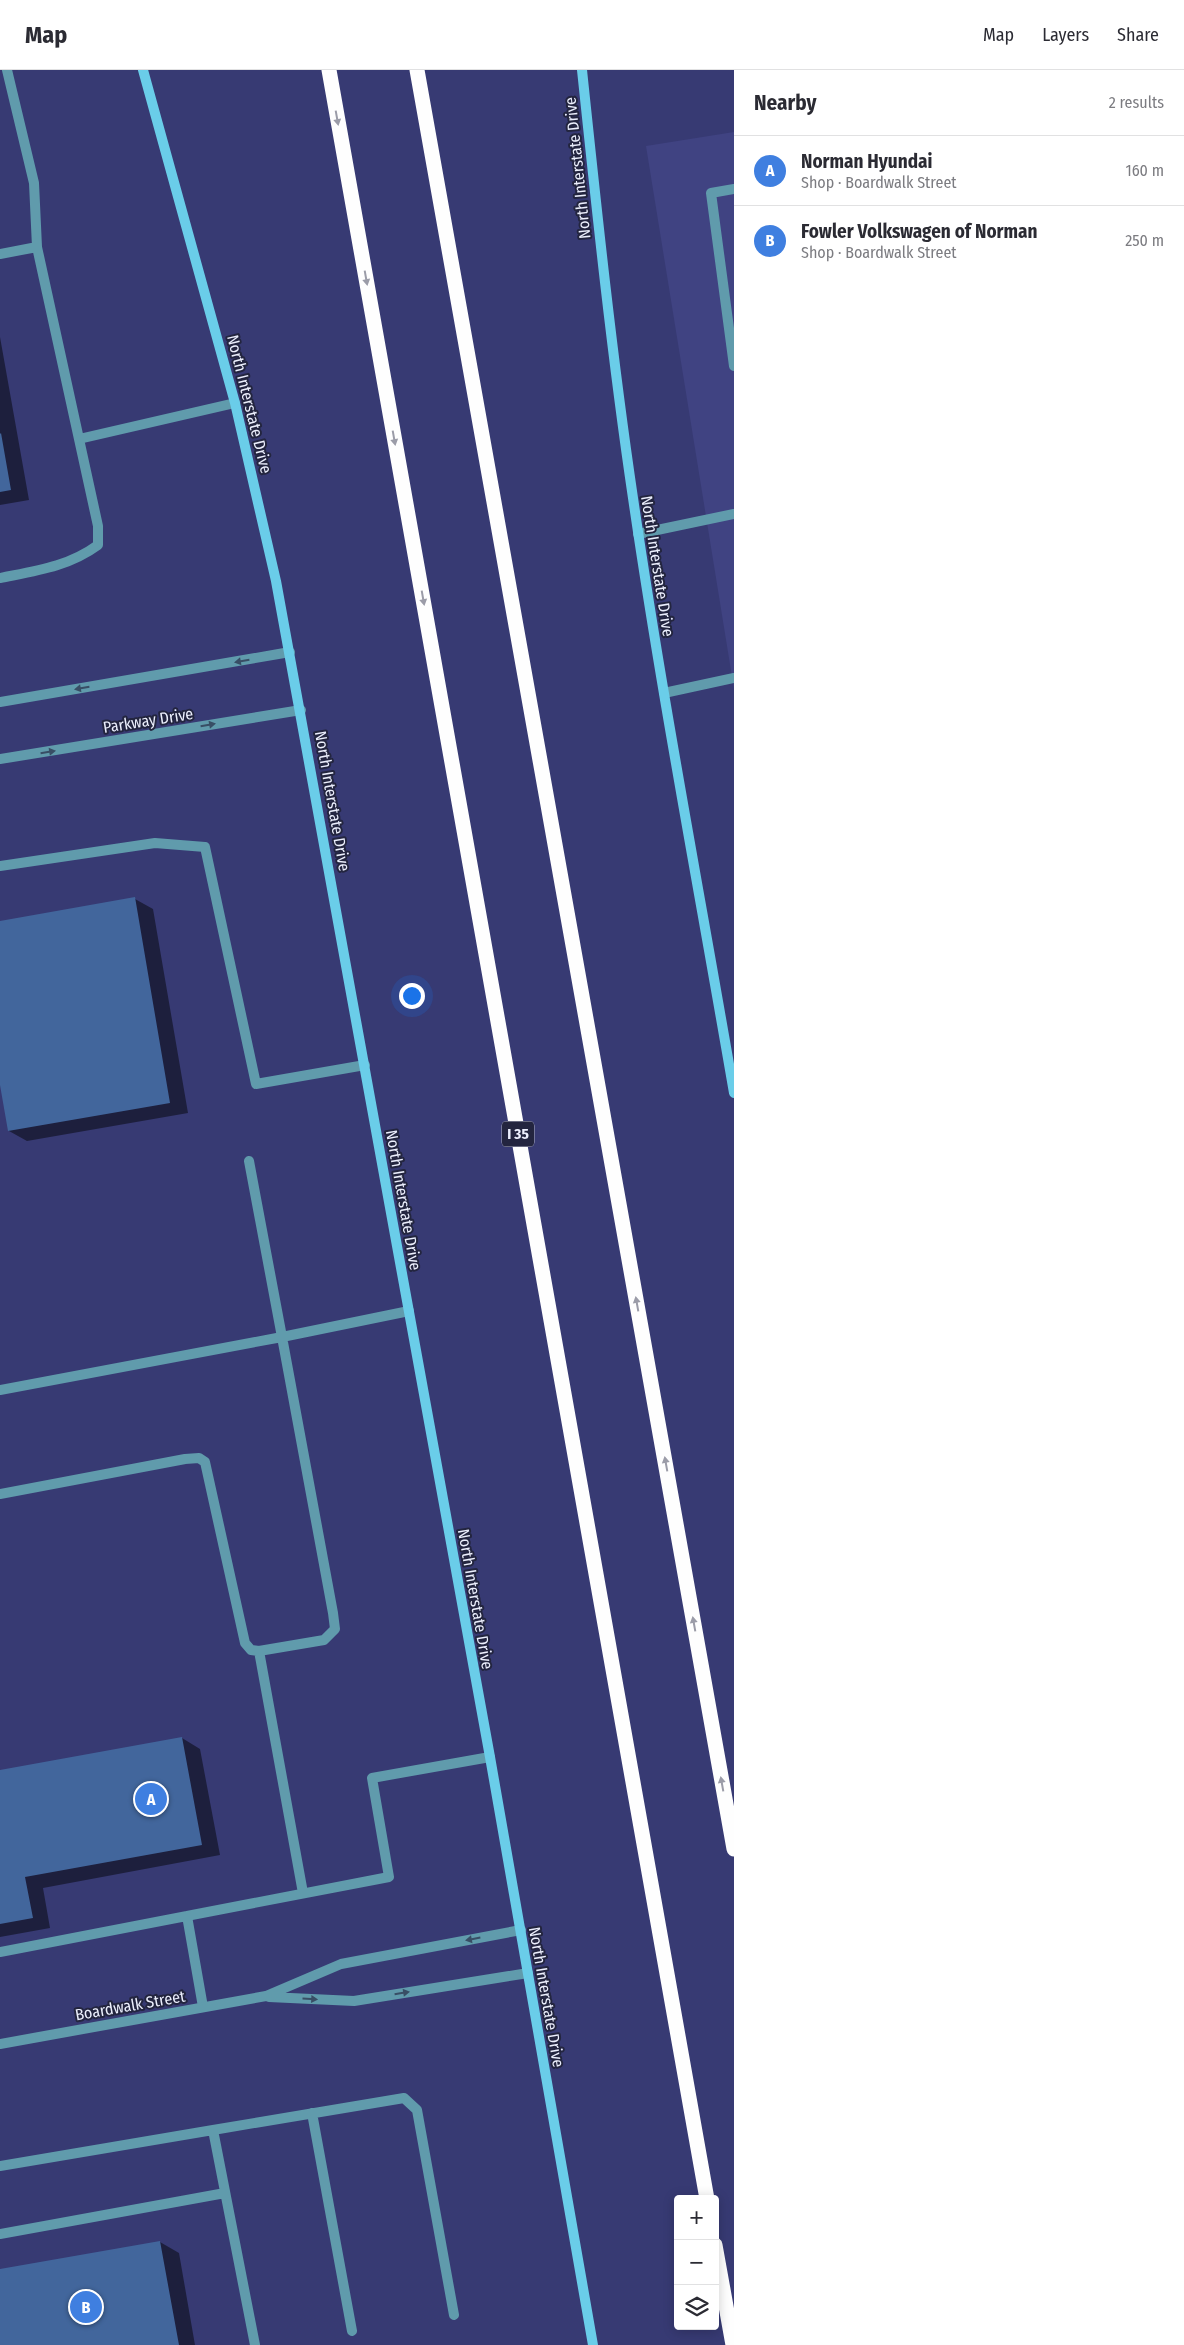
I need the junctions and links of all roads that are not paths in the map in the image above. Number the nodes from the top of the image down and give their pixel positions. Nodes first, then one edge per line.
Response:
1 (7, 70) edge
2 (143, 70) edge
3 (329, 70) edge
4 (417, 70) edge
5 (582, 70) edge
6 (734, 189) edge
7 (37, 247) junction
8 (0, 254) edge
9 (734, 366) edge
10 (235, 403) junction
11 (79, 439) junction
12 (734, 514) edge
13 (638, 534) junction
14 (0, 578) edge
15 (290, 652) junction
16 (734, 678) edge
17 (664, 693) junction
18 (0, 702) edge
19 (301, 710) junction
20 (0, 759) edge
21 (0, 866) edge
22 (365, 1065) junction
23 (734, 1093) edge
24 (249, 1161) dead end
25 (409, 1312) junction
26 (282, 1338) junction
27 (0, 1390) edge
28 (0, 1494) edge
29 (259, 1651) junction
30 (490, 1757) junction
31 (734, 1850) edge
32 (303, 1893) junction
33 (187, 1916) junction
34 (521, 1930) junction
35 (0, 1952) edge
36 (528, 1973) junction
37 (266, 1996) junction
38 (203, 2008) junction
39 (0, 2044) edge
40 (312, 2113) junction
41 (213, 2130) junction
42 (0, 2166) edge
43 (225, 2194) junction
44 (706, 2195) edge
45 (0, 2234) edge
46 (719, 2267) edge
47 (454, 2314) dead end
48 (352, 2331) dead end
49 (255, 2345) edge
50 (593, 2345) edge
51 (733, 2345) edge

1 - 7 street
2 - 10 main road, North Interstate Drive
3 -> 44 highway, I 35
31 -> 4 highway
5 - 13 main road, North Interstate Drive
6 - 9 street
7 - 8 street
7 - 11 street
10 - 11 street
10 - 15 main road, North Interstate Drive
11 - 14 street
12 - 13 street
13 - 17 main road, North Interstate Drive
15 -> 18 street
15 - 19 main road, North Interstate Drive
16 - 17 street
17 - 23 main road, North Interstate Drive
20 -> 19 street, Parkway Drive
19 - 22 main road, North Interstate Drive
21 - 22 street
22 - 25 main road, North Interstate Drive
24 - 26 street
25 - 26 street
25 - 30 main road, North Interstate Drive
26 - 27 street
26 - 29 street
28 - 29 street
29 - 32 street
30 - 32 street
30 - 34 main road, North Interstate Drive
32 - 33 street
33 - 35 street
33 - 38 street
34 - 36 main road, North Interstate Drive
34 -> 37 street, Boardwalk Street
37 -> 36 street, Boardwalk Street
36 - 50 main road, North Interstate Drive
37 - 38 street, Boardwalk Street
38 - 39 street, Boardwalk Street
40 - 41 street
40 - 47 street
40 - 48 street
41 - 42 street
41 - 43 street
43 - 45 street
43 - 49 street
46 - 51 highway

